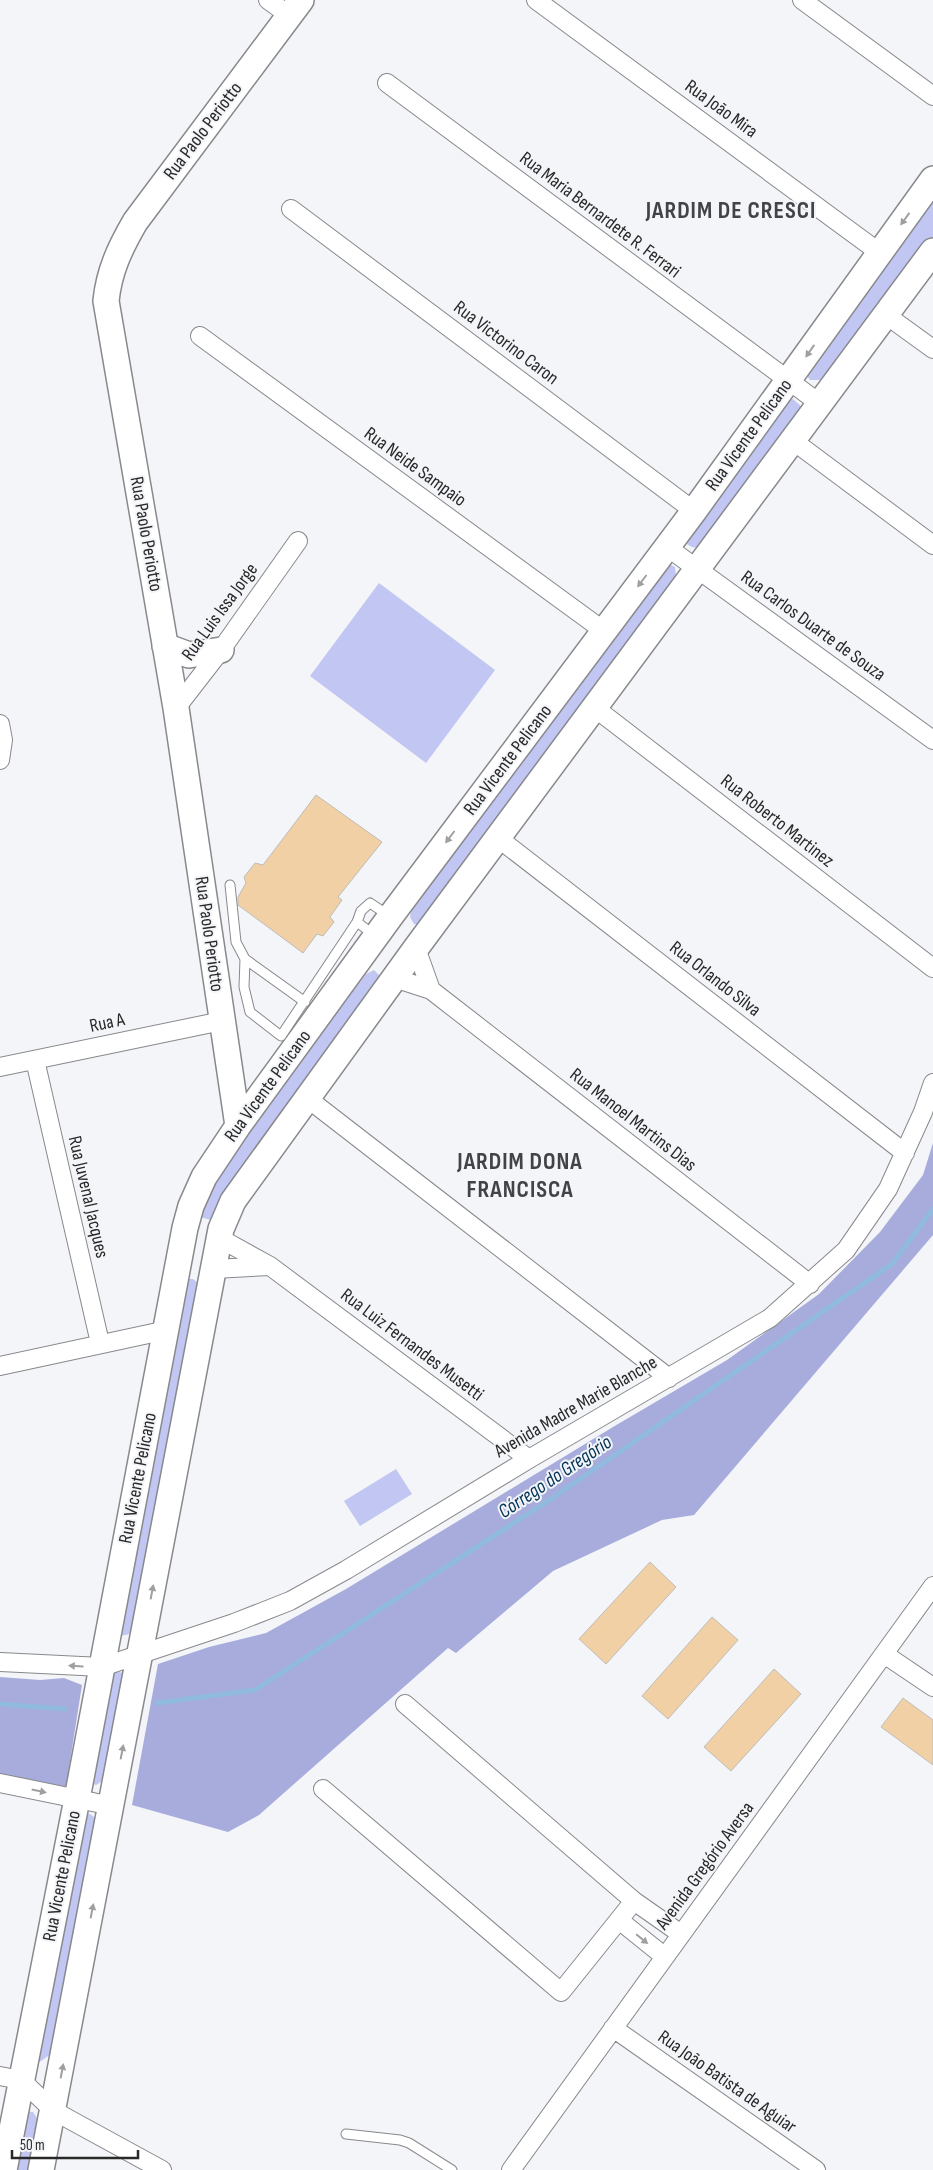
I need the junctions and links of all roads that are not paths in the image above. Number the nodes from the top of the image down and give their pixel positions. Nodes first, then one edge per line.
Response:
1 (268, 0) edge
2 (536, 0) edge
3 (802, 0) edge
4 (295, 8) edge
5 (386, 83) dead end
6 (933, 96) edge
7 (933, 179) edge
8 (291, 209) dead end
9 (933, 251) edge
10 (880, 253) junction
11 (886, 315) junction
12 (200, 336) dead end
13 (933, 350) edge
14 (788, 382) junction
15 (819, 403) junction
16 (792, 440) junction
17 (694, 511) junction
18 (298, 541) dead end
19 (933, 545) edge
20 (667, 547) junction
21 (698, 569) junction
22 (604, 632) junction
23 (165, 646) junction
24 (221, 650) junction
25 (176, 708) junction
26 (596, 708) junction
27 (0, 724) edge
28 (933, 740) edge
29 (0, 760) edge
30 (498, 838) junction
31 (230, 885) dead end
32 (374, 931) junction
33 (416, 948) junction
34 (245, 958) junction
35 (933, 968) edge
36 (394, 978) junction
37 (431, 990) junction
38 (305, 1002) junction
39 (222, 1021) junction
40 (35, 1060) junction
41 (0, 1067) edge
42 (933, 1083) edge
43 (307, 1098) junction
44 (238, 1126) junction
45 (905, 1153) junction
46 (185, 1228) junction
47 (220, 1239) junction
48 (179, 1261) junction
49 (270, 1266) junction
50 (214, 1269) junction
51 (810, 1284) junction
52 (167, 1330) junction
53 (100, 1343) junction
54 (0, 1366) edge
55 (669, 1378) junction
56 (529, 1459) junction
57 (933, 1586) edge
58 (884, 1654) junction
59 (140, 1655) junction
60 (0, 1662) edge
61 (102, 1667) junction
62 (930, 1678) edge
63 (405, 1704) dead end
64 (0, 1783) edge
65 (323, 1789) dead end
66 (77, 1799) junction
67 (112, 1806) junction
68 (634, 1900) junction
69 (619, 1920) junction
70 (681, 1934) junction
71 (665, 1957) junction
72 (613, 2028) junction
73 (10, 2078) edge
74 (54, 2111) junction
75 (346, 2134) dead end
76 (4, 2170) edge
77 (42, 2170) edge
78 (162, 2170) edge
79 (452, 2170) edge
80 (511, 2170) edge
81 (816, 2170) edge

1 - 4 street
2 - 10 street, Rua João Mira
3 - 6 street
4 - 23 street, Rua Paolo Periotto
5 - 14 street, Rua Maria Bernardete R. Ferrari
7 -> 10 street, Rua Vicente Pelicano
8 - 17 street, Rua Victorino Caron
9 - 11 street, Rua Vicente Pelicano
10 -> 14 street, Rua Vicente Pelicano
11 - 13 street
11 - 15 street, Rua Vicente Pelicano
12 - 22 street, Rua Neide Sampaio
14 - 15 street, Rua Maria Bernardete R. Ferrari
14 - 17 street, Rua Vicente Pelicano
15 - 16 street, Rua Vicente Pelicano
16 - 19 street
16 - 21 street, Rua Vicente Pelicano
17 - 20 street, Rua Vicente Pelicano
18 - 24 street, Rua Luis Issa Jorge
20 - 21 street, Rua Carlos Duarte de Souza
20 -> 22 street, Rua Vicente Pelicano
21 - 26 street, Rua Vicente Pelicano
21 - 28 street, Rua Carlos Duarte de Souza
22 -> 32 street, Rua Vicente Pelicano
23 - 24 street
23 - 25 street, Rua Paolo Periotto
24 - 25 street, Rua Luis Issa Jorge
25 - 39 street, Rua Paolo Periotto
26 - 30 street, Rua Vicente Pelicano
26 - 35 street, Rua Roberto Martinez
27 - 29 street
30 - 33 street, Rua Vicente Pelicano
30 - 45 street, Rua Orlando Silva
31 - 34 lane
32 - 33 street
32 - 36 street
32 - 38 lane
32 - 44 street, Rua Vicente Pelicano
33 - 36 street, Rua Vicente Pelicano
33 - 37 street
34 - 38 lane
34 - 38 lane
36 - 37 street, Rua Manoel Martins Dias
36 - 43 street, Rua Vicente Pelicano
37 - 51 street, Rua Manoel Martins Dias
39 - 40 street, Rua A
39 - 44 street, Rua Paolo Periotto
40 - 41 street, Rua A
40 - 53 street, Rua Juvenal Jacques
42 - 45 street, Avenida Madre Marie Blanche
43 - 47 street, Rua Vicente Pelicano
43 - 55 street
44 - 46 street, Rua Vicente Pelicano
45 - 51 street, Avenida Madre Marie Blanche
46 - 47 street
46 - 48 street, Rua Vicente Pelicano
47 - 49 street, Rua Luiz Fernandes Musetti
47 - 50 street, Rua Vicente Pelicano
48 - 50 street
48 - 52 street, Rua Vicente Pelicano
49 - 50 street
49 - 56 street, Rua Luiz Fernandes Musetti
59 -> 50 street, Rua Vicente Pelicano
51 - 55 street, Avenida Madre Marie Blanche
52 - 53 street
52 - 61 street, Rua Vicente Pelicano
53 - 54 street
55 - 56 street, Avenida Madre Marie Blanche
56 - 59 street, Avenida Madre Marie Blanche
57 - 58 street, Avenida Gregório Aversa
58 - 62 street
58 - 70 street, Avenida Gregório Aversa
59 - 61 street, Avenida Madre Marie Blanche
67 -> 59 street, Rua Vicente Pelicano
61 -> 60 street
61 - 66 street, Rua Vicente Pelicano
63 - 68 street
64 -> 66 street
65 - 69 street
66 - 67 street
66 - 73 street, Rua Vicente Pelicano
74 -> 67 street, Rua Vicente Pelicano
68 - 69 street
68 - 70 street
69 -> 71 street
70 - 71 street, Avenida Gregório Aversa
71 - 72 street, Avenida Gregório Aversa
72 - 80 street, Avenida Gregório Aversa
72 - 81 street, Rua João Batista de Aguiar
73 - 74 street
73 - 76 street, Rua Vicente Pelicano
74 - 77 street, Rua Vicente Pelicano
74 - 78 street
75 - 79 lane

